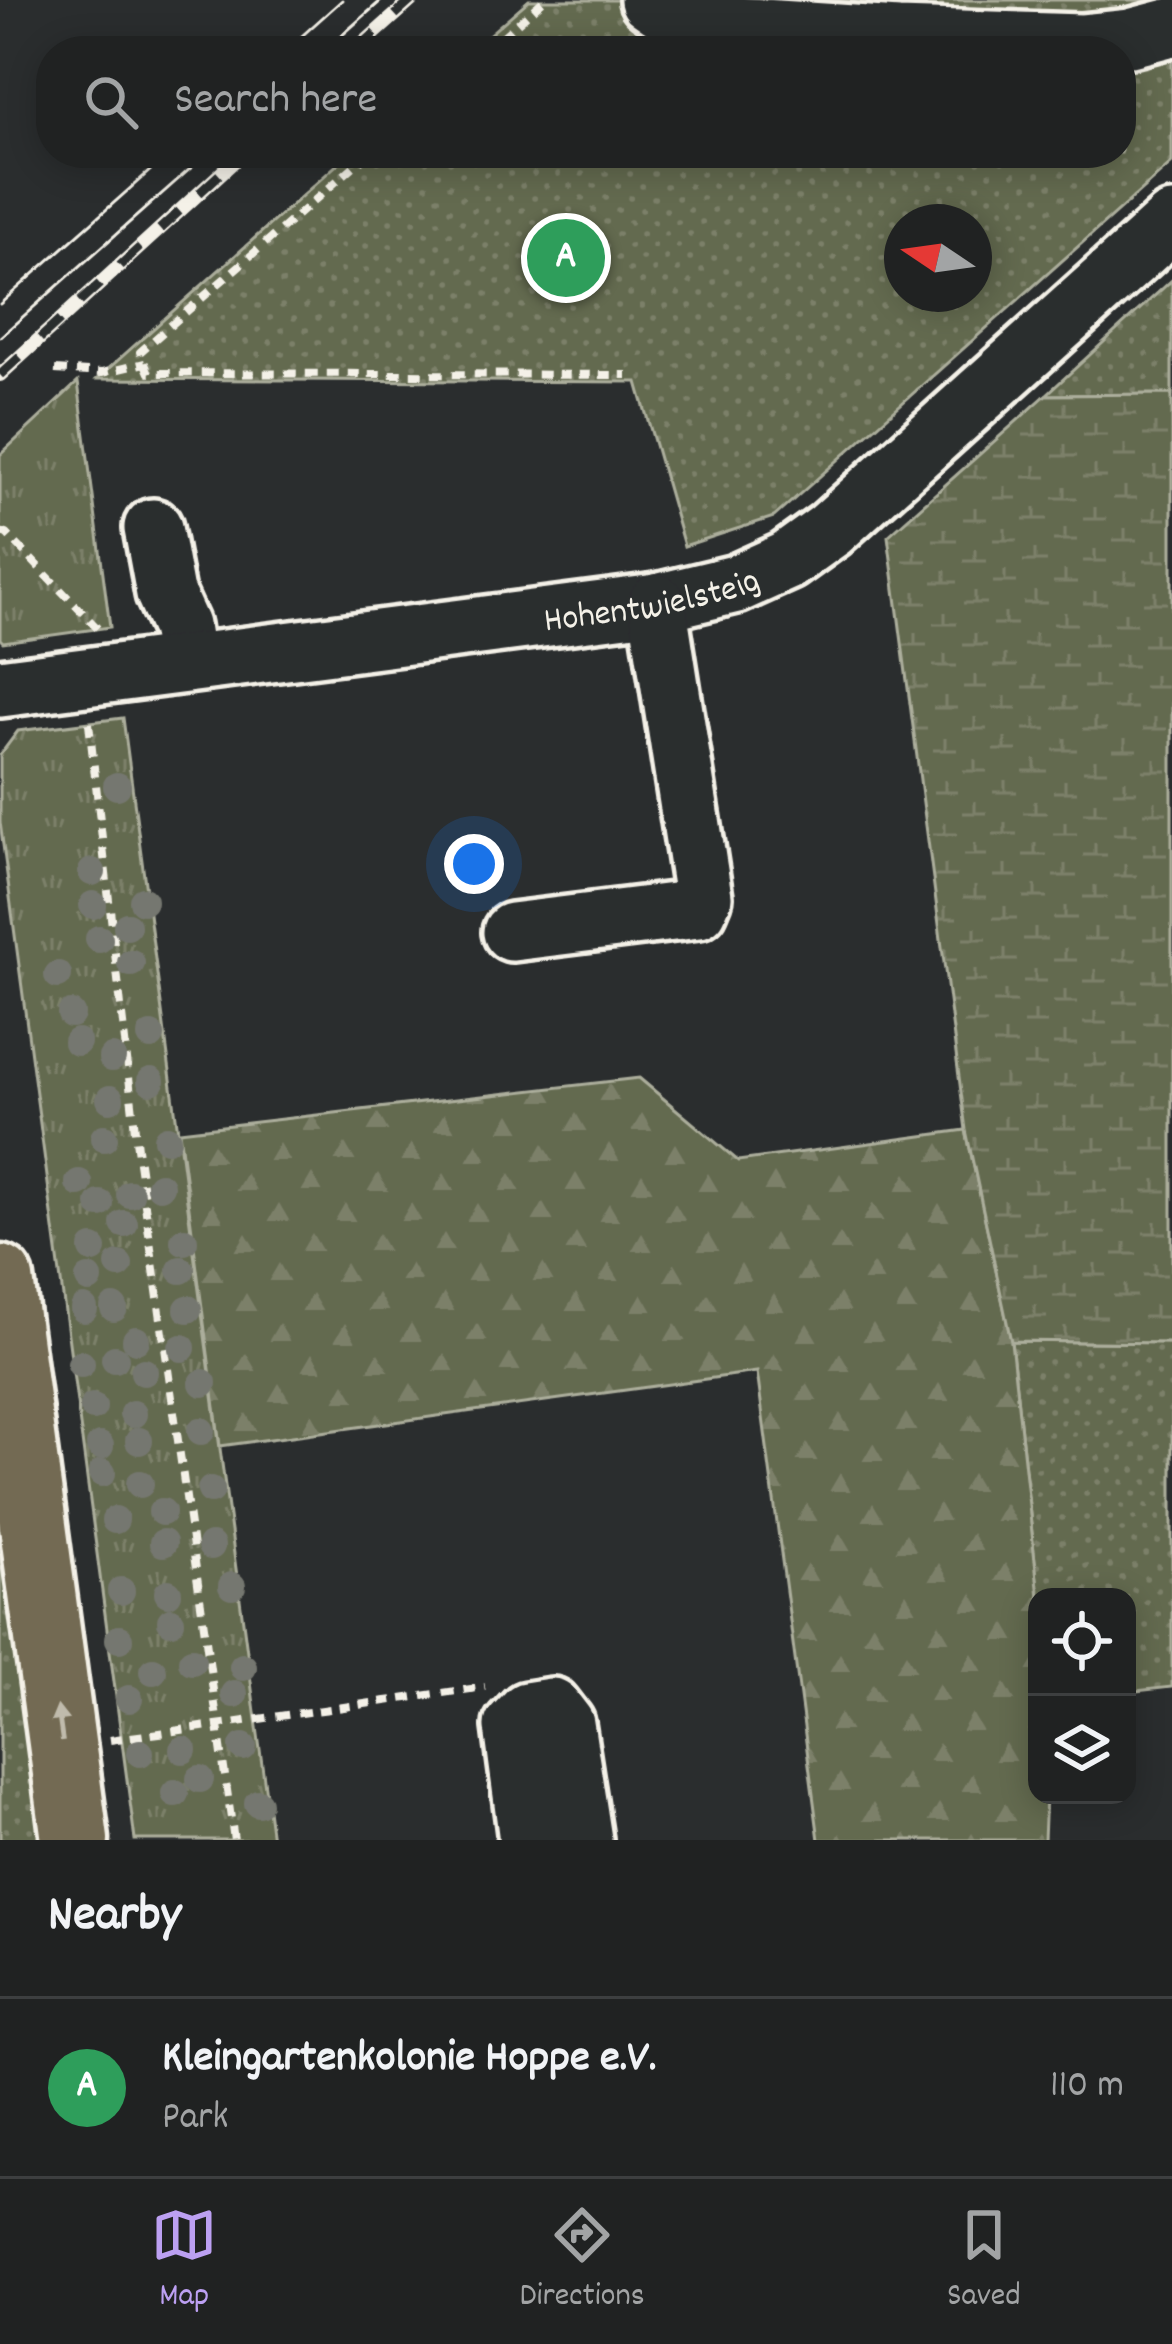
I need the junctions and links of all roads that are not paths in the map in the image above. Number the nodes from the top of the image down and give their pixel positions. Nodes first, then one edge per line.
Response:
1 (649, 0) edge
2 (898, 18) edge
3 (1172, 27) edge
4 (1030, 36) edge
5 (1136, 36) edge
6 (1172, 222) edge
7 (153, 528) dead end
8 (657, 603) junction
9 (186, 662) junction
10 (0, 688) edge
11 (512, 932) dead end
12 (0, 1279) edge
13 (75, 1840) edge
14 (529, 1840) edge
15 (583, 1840) edge

1 - 2 street
2 - 4 street
3 - 5 street
6 - 8 street, Hohentwielsteig
7 - 9 street
8 - 9 street, Hohentwielsteig
8 - 11 street
9 - 10 street, Hohentwielsteig
13 -> 12 main road
14 - 15 street

